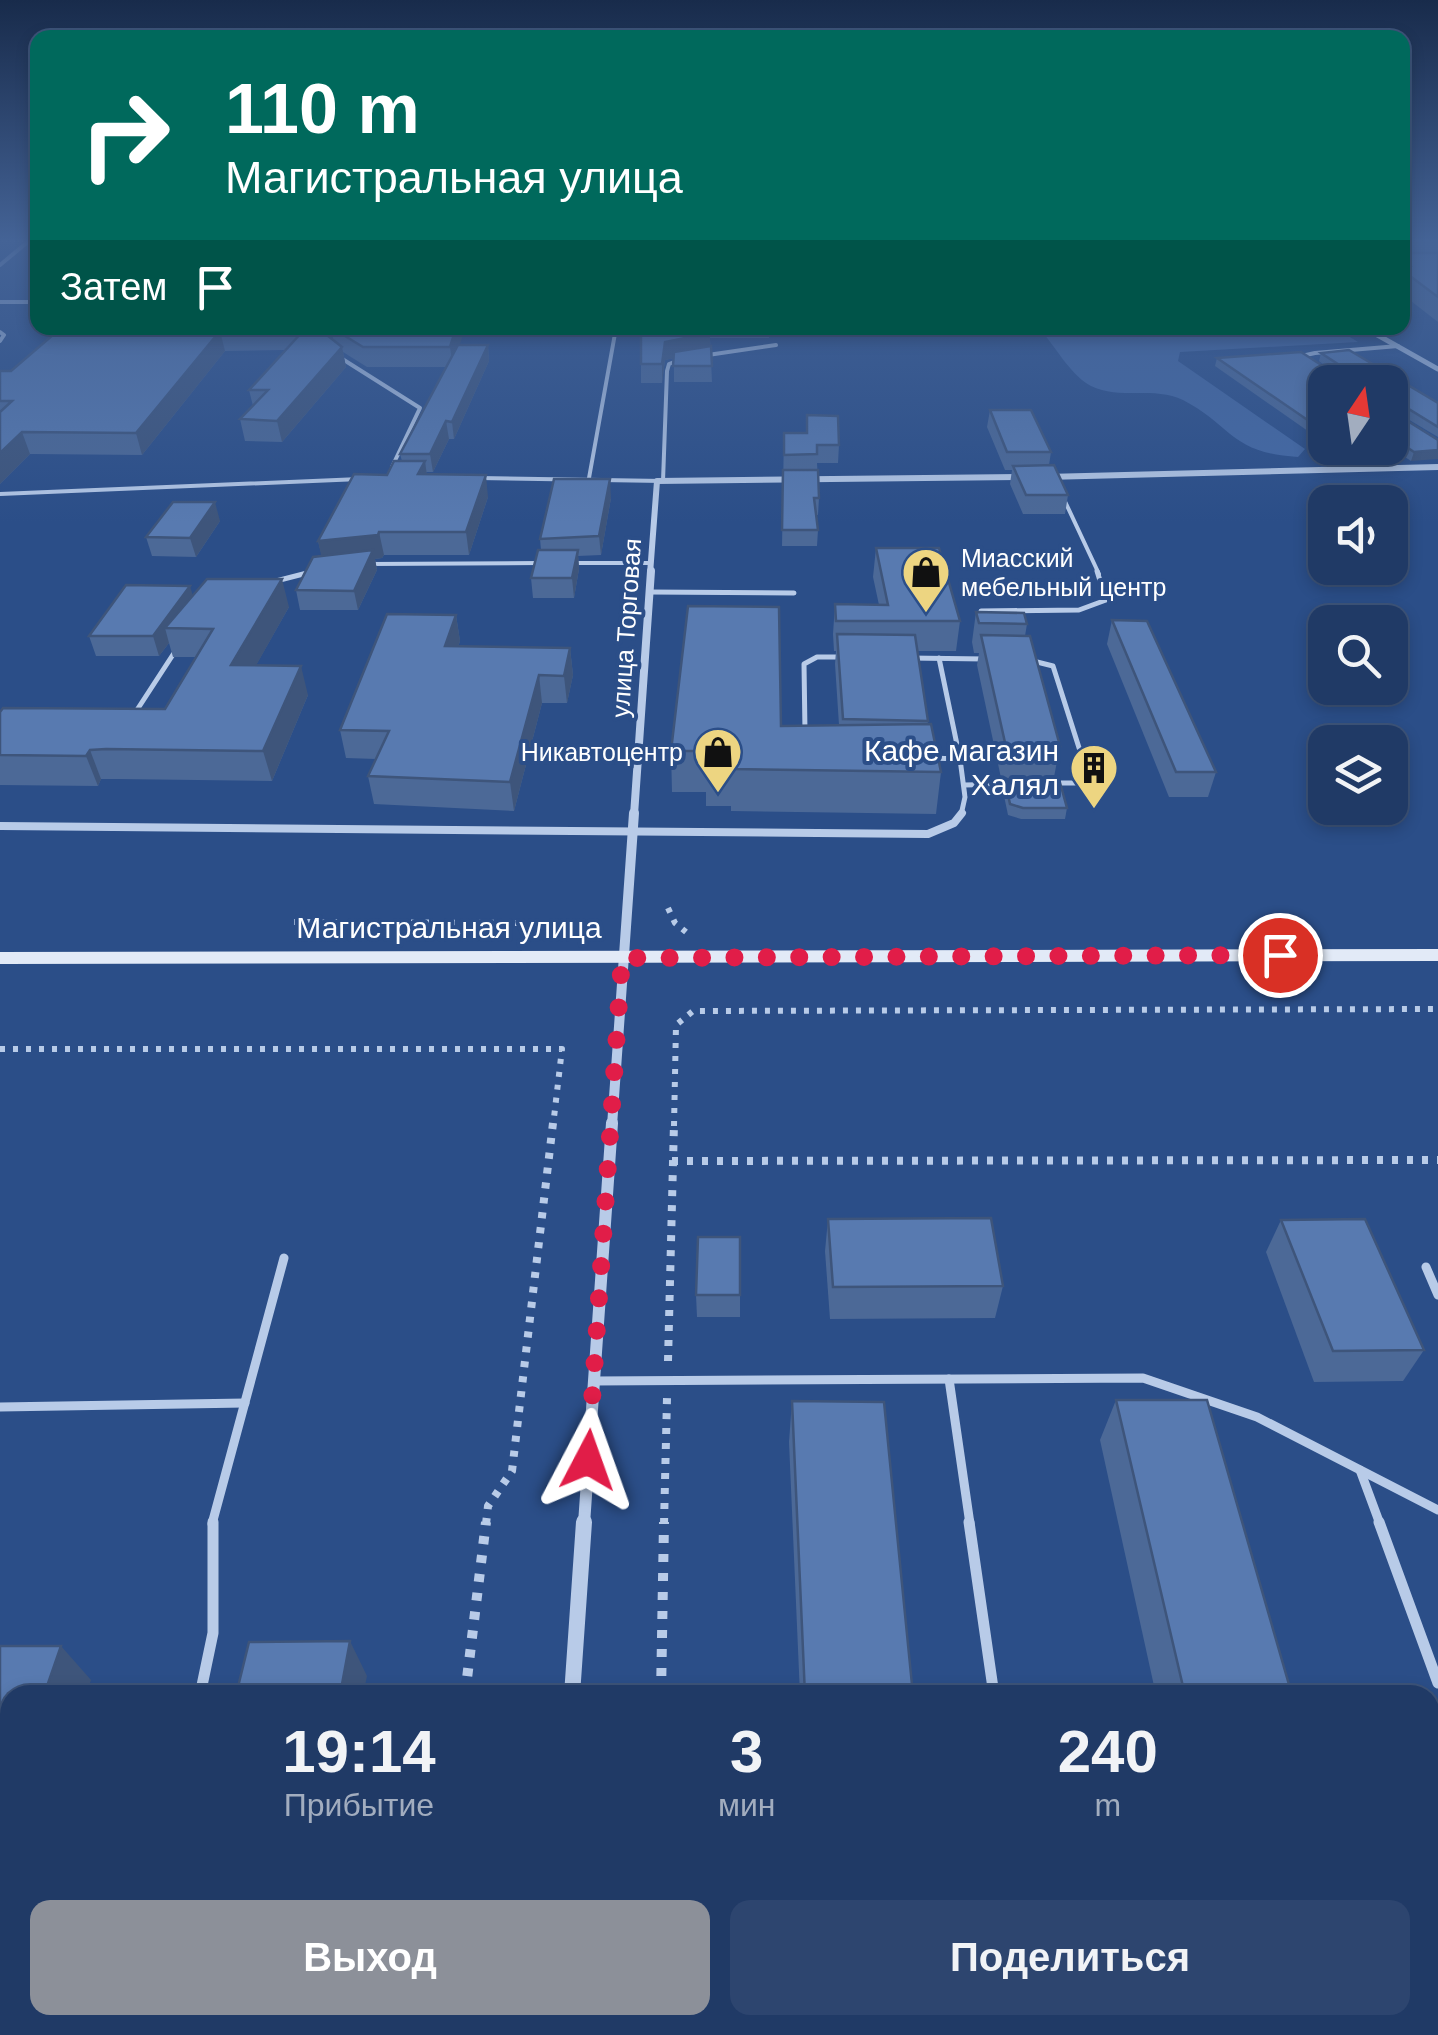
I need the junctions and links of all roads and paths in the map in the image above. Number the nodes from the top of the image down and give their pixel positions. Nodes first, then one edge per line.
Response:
1 (615, 335) edge
2 (1378, 335) edge
3 (776, 345) dead end
4 (1398, 346) junction
5 (330, 350) edge
6 (1345, 350) junction
7 (1360, 360) edge
8 (1313, 365) edge
9 (1438, 369) edge
10 (1438, 467) edge
11 (387, 477) edge
12 (1054, 477) junction
13 (367, 478) edge
14 (479, 478) edge
15 (589, 478) junction
16 (660, 482) junction
17 (0, 494) edge
18 (651, 563) junction
19 (356, 564) edge
20 (315, 571) edge
21 (258, 586) edge
22 (649, 592) junction
23 (794, 592) dead end
24 (980, 611) edge
25 (178, 646) edge
26 (852, 658) edge
27 (904, 658) edge
28 (939, 658) junction
29 (990, 659) edge
30 (1024, 660) edge
31 (127, 726) edge
32 (805, 749) edge
33 (924, 758) edge
34 (960, 759) junction
35 (1040, 783) edge
36 (1021, 784) edge
37 (964, 785) junction
38 (0, 826) edge
39 (632, 832) junction
40 (294, 922) dead end
41 (538, 923) dead end
42 (1438, 955) edge
43 (0, 958) edge
44 (622, 958) junction
45 (1438, 1010) edge
46 (0, 1049) edge
47 (675, 1049) dead end
48 (1438, 1160) edge
49 (672, 1162) dead end
50 (284, 1258) dead end
51 (1426, 1267) dead end
52 (1438, 1295) edge
53 (950, 1378) junction
54 (594, 1381) junction
55 (245, 1404) junction
56 (0, 1407) edge
57 (1360, 1470) junction
58 (1438, 1510) edge
59 (1438, 1683) edge
60 (202, 1685) edge
61 (466, 1685) edge
62 (573, 1685) edge
63 (993, 1685) edge

1 - 15 lane
2 - 4 street
3 - 16 lane
4 - 6 lane
4 - 9 street
5 - 11 lane
6 - 7 lane
6 - 8 lane
10 - 12 street
12 - 16 street
12 - 24 lane
13 - 17 lane
14 - 15 lane
15 - 16 lane
16 - 18 street, улица Торговая
18 - 19 lane
18 - 22 street, улица Торговая
20 - 21 lane
22 - 23 lane
22 - 39 street, улица Торговая
25 - 31 lane
26 - 32 lane
27 - 28 lane
28 - 29 lane
28 - 34 lane
30 - 35 lane
33 - 34 lane
34 - 37 lane
36 - 37 lane
37 - 39 lane
38 - 39 lane
39 - 44 street, улица Торговая
40 - 41 path
42 - 44 main road, Магистральная улица
43 - 44 main road, Магистральная улица
44 - 54 street, улица Торговая
45 - 47 path
46 - 61 path
48 - 49 path
50 - 55 lane
51 - 52 lane
53 - 54 lane
53 - 57 lane
53 - 63 lane
54 - 62 street, улица Торговая
55 - 56 lane
55 - 60 lane
57 - 58 lane
57 - 59 lane

